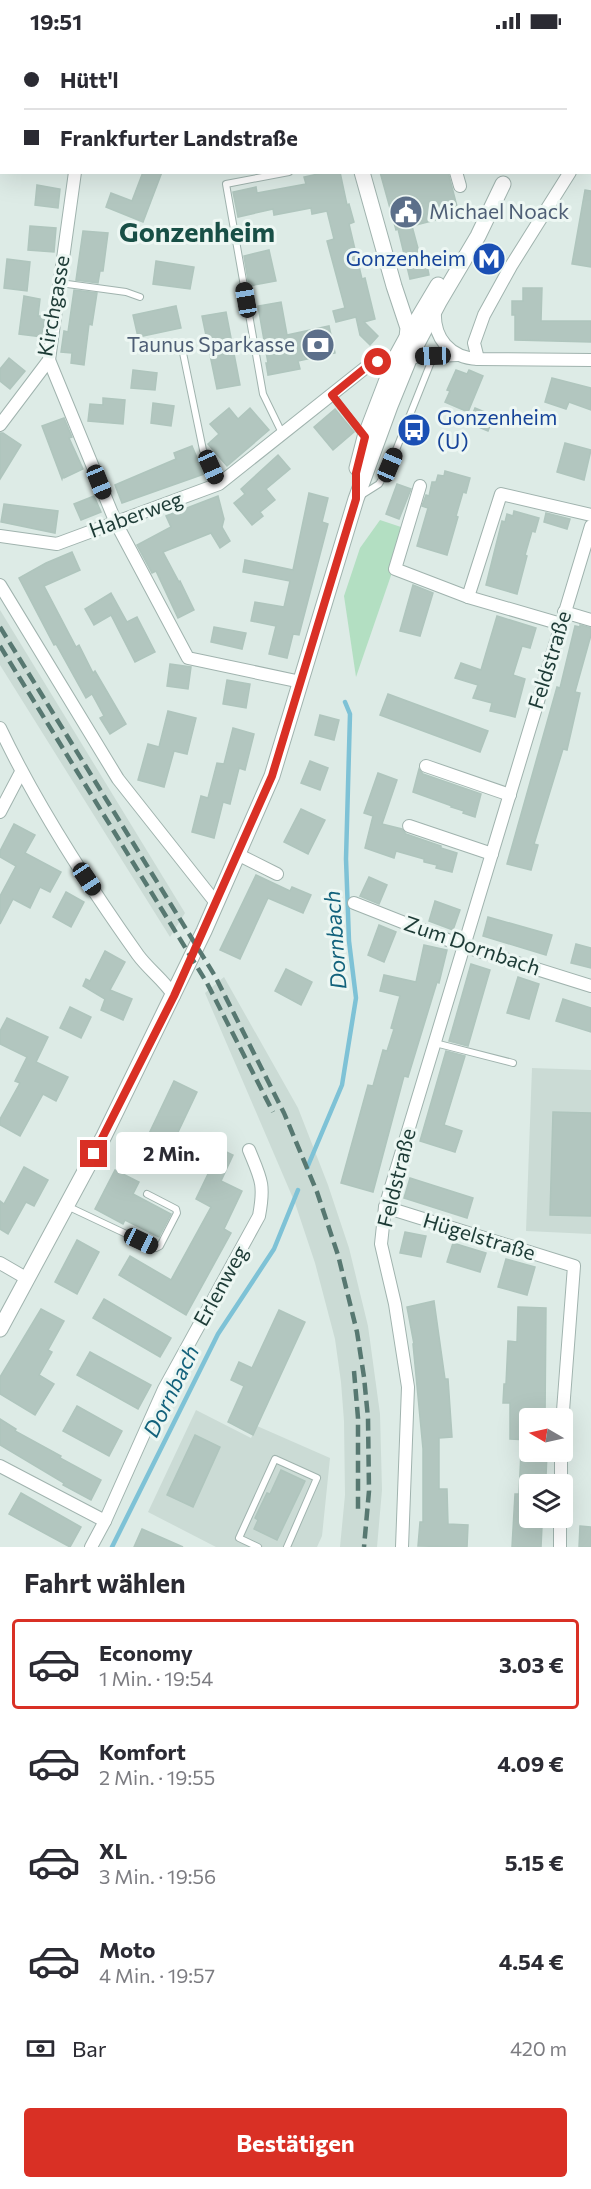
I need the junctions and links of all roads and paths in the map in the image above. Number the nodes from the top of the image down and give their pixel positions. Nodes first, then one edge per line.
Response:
1 (75, 174) edge
2 (278, 174) edge
3 (363, 174) edge
4 (457, 174) edge
5 (569, 174) edge
6 (507, 178) edge
7 (460, 186) dead end
8 (59, 283) junction
9 (394, 286) junction
10 (140, 297) dead end
11 (429, 306) junction
12 (414, 336) junction
13 (183, 348) dead end
14 (458, 355) junction
15 (433, 356) junction
16 (403, 358) junction
17 (478, 359) junction
18 (48, 360) junction
19 (591, 360) edge
20 (332, 395) junction
21 (0, 425) edge
22 (282, 434) junction
23 (365, 437) junction
24 (219, 484) junction
25 (420, 486) dead end
26 (356, 499) junction
27 (591, 516) edge
28 (116, 523) junction
29 (591, 526) edge
30 (0, 536) edge
31 (0, 585) edge
32 (468, 597) junction
33 (563, 618) junction
34 (591, 620) edge
35 (301, 682) junction
36 (0, 728) edge
37 (426, 766) dead end
38 (21, 772) junction
39 (510, 795) junction
40 (0, 812) edge
41 (409, 826) dead end
42 (237, 854) junction
43 (492, 854) junction
44 (278, 874) dead end
45 (216, 903) junction
46 (354, 903) dead end
47 (463, 946) junction
48 (591, 986) edge
49 (174, 996) junction
50 (434, 1042) junction
51 (513, 1063) dead end
52 (249, 1150) dead end
53 (147, 1194) dead end
54 (67, 1206) junction
55 (385, 1207) junction
56 (0, 1263) edge
57 (26, 1278) junction
58 (0, 1329) edge
59 (563, 1408) edge
60 (0, 1466) edge
61 (105, 1521) junction
62 (560, 1528) edge
63 (91, 1547) edge
64 (258, 1547) edge
65 (286, 1547) edge
66 (402, 1547) edge
67 (560, 1547) edge

1 - 8 street, Kirchgasse
2 - 22 lane
3 - 9 street
4 - 7 street
5 - 17 street
6 - 11 street
8 - 10 lane
8 - 18 street, Kirchgasse
9 - 11 street
9 - 12 street
11 - 12 street
11 - 14 street
12 - 15 street
12 - 16 street
13 - 24 lane
14 - 15 street, Haberweg
14 - 17 street, Haberweg
15 - 16 street, Haberweg
15 - 26 lane
16 - 20 street, Haberweg
16 - 23 street
16 - 26 street
17 - 19 street, Haberweg
18 - 21 street, Kirchgasse
18 - 28 street
20 - 22 street, Haberweg
20 - 23 lane
22 - 24 street, Haberweg
23 - 26 street
24 - 28 street, Haberweg
25 - 32 street
26 - 35 street
27 - 32 street
28 - 30 street, Haberweg
28 - 35 street
29 - 33 street, Feldstraße
31 - 45 street
32 - 33 street
33 - 34 street
33 - 39 street, Feldstraße
35 - 42 street
36 - 38 street
37 - 39 street
38 - 40 street
38 - 49 street
39 - 43 street, Feldstraße
41 - 43 street
42 - 44 street
42 - 45 street
43 - 47 street, Feldstraße
45 - 49 street
46 - 47 street, Zum Dornbach
47 - 48 street, Zum Dornbach
47 - 50 street, Feldstraße
49 - 54 street
50 - 51 lane
50 - 55 street, Feldstraße
52 - 61 street, Erlenweg
53 - 54 lane
54 - 57 street
55 - 59 street, Hügelstraße
55 - 66 street, Feldstraße
56 - 57 street
57 - 58 street
60 - 61 street
61 - 63 street, Erlenweg
62 - 67 street
64 - 65 lane

